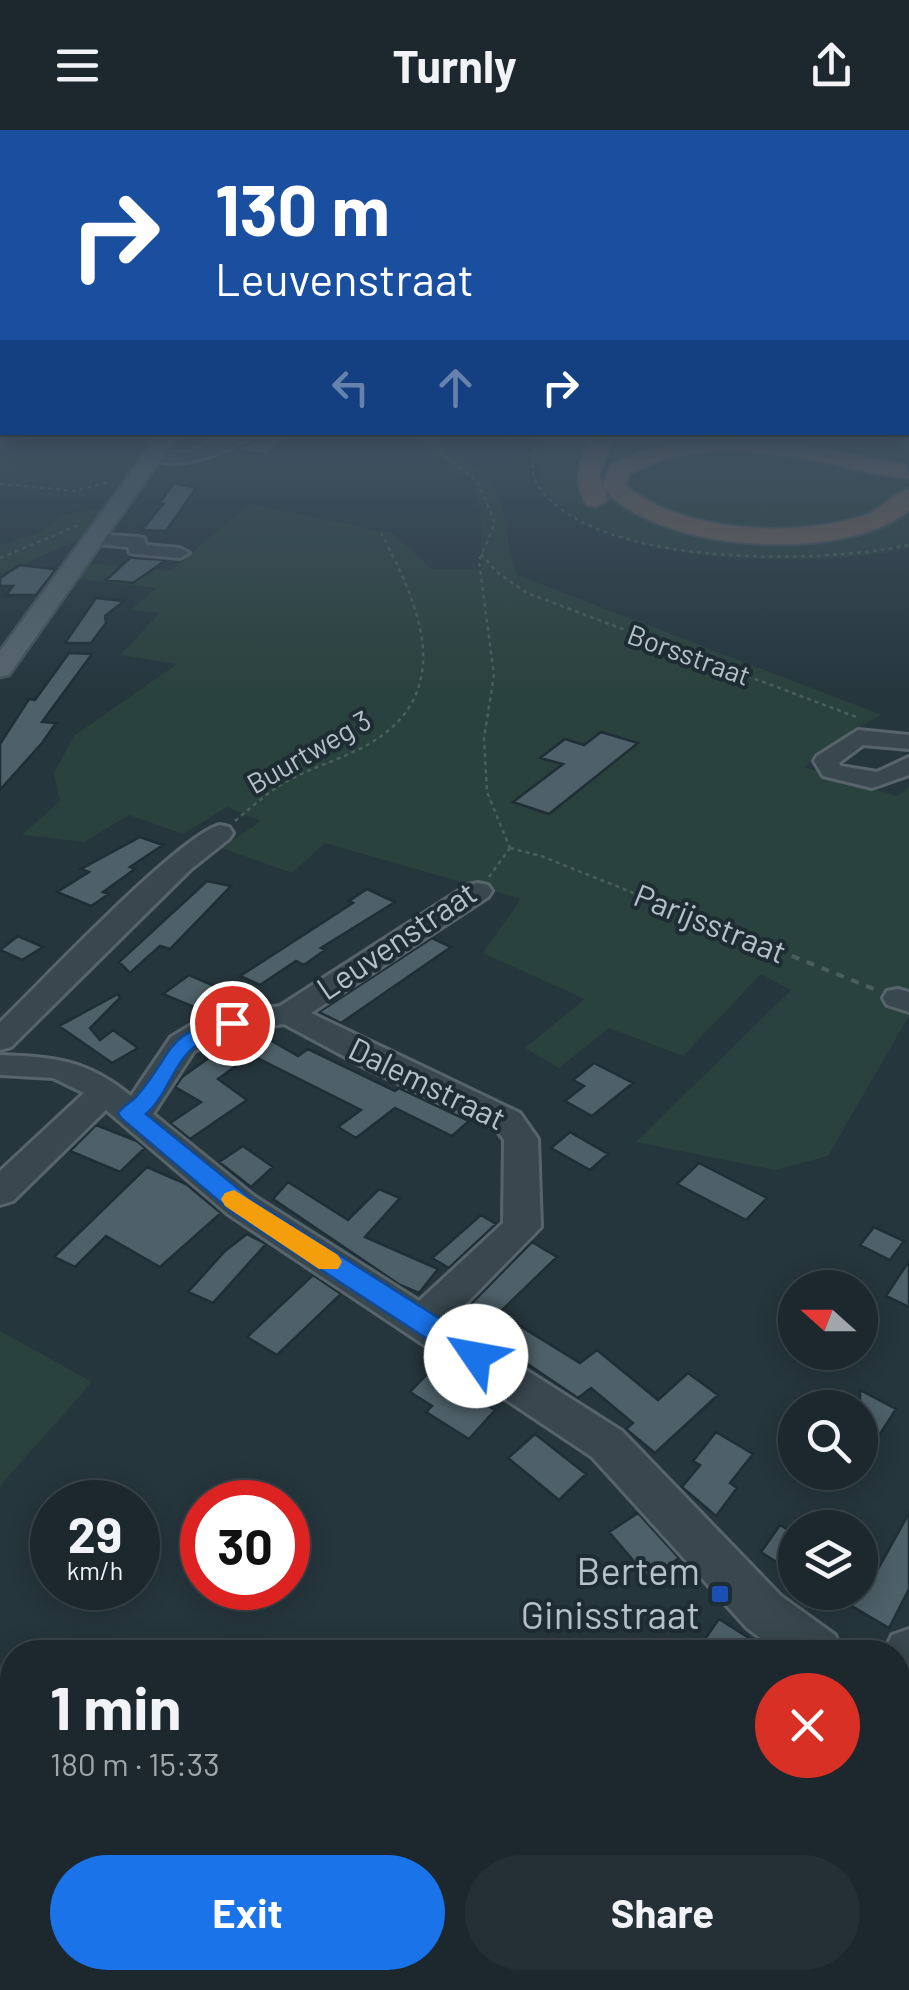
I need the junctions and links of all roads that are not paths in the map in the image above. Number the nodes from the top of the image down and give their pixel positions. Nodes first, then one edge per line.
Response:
1 (104, 518) edge
2 (632, 518) edge
3 (663, 518) edge
4 (881, 518) edge
5 (909, 522) edge
6 (88, 538) junction
7 (180, 553) dead end
8 (0, 669) edge
9 (878, 724) road end
10 (909, 739) edge
11 (909, 764) edge
12 (220, 834) road end
13 (478, 892) road end
14 (289, 1014) junction
15 (0, 1040) edge
16 (0, 1065) edge
17 (117, 1102) junction
18 (0, 1192) edge
19 (424, 1322) junction
20 (802, 1640) edge

1 - 6 main road
2 - 5 highway
3 - 4 highway
6 - 7 street
6 - 8 main road
9 - 10 street
10 - 11 street
12 - 15 street
13 - 14 street, Leuvenstraat
14 - 17 street, Leuvenstraat
14 - 19 street, Dalemstraat
16 - 17 street
17 - 18 street, Leuvenstraat
17 - 19 street
19 - 20 street

